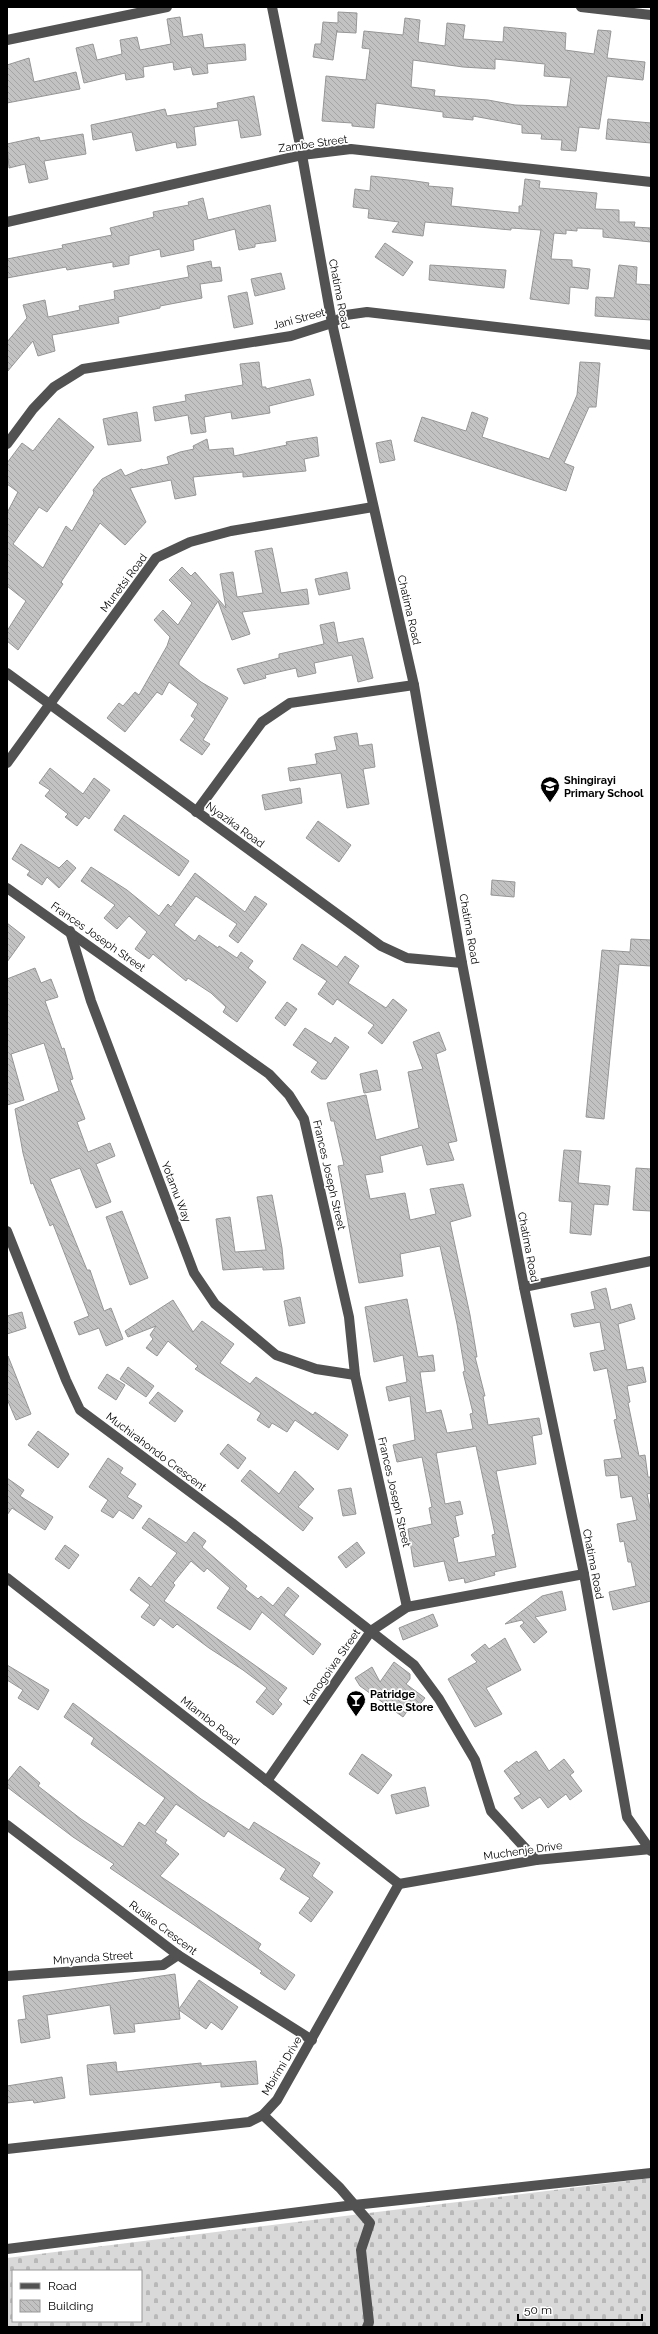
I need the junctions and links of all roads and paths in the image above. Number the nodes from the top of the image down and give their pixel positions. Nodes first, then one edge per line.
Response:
1 (168, 7) edge
2 (272, 7) edge
3 (581, 7) edge
4 (651, 15) edge
5 (7, 40) edge
6 (302, 155) junction
7 (651, 182) edge
8 (7, 222) edge
9 (332, 323) junction
10 (651, 345) edge
11 (7, 444) edge
12 (373, 507) junction
13 (7, 673) edge
14 (414, 685) junction
15 (49, 704) junction
16 (7, 763) edge
17 (196, 812) junction
18 (7, 888) edge
19 (70, 931) junction
20 (462, 963) junction
21 (7, 1231) edge
22 (651, 1260) edge
23 (524, 1287) junction
24 (355, 1374) junction
25 (584, 1574) junction
26 (7, 1578) edge
27 (407, 1607) junction
28 (371, 1631) junction
29 (267, 1781) junction
30 (7, 1824) edge
31 (650, 1850) edge
32 (536, 1860) junction
33 (398, 1884) junction
34 (178, 1955) junction
35 (7, 1976) edge
36 (312, 2040) junction
37 (263, 2115) junction
38 (7, 2149) edge
39 (651, 2173) edge
40 (354, 2205) junction
41 (7, 2249) edge
42 (367, 2327) edge

1 - 5 street
2 - 6 street, Chatima Road
3 - 4 street
6 - 7 street, Zambe Street
6 - 8 street, Zambe Street
6 - 9 street, Chatima Road
9 - 10 street, Jani Street
9 - 11 street, Jani Street
9 - 12 street, Chatima Road
12 - 14 street, Chatima Road
12 - 15 street, Munetsi Road
13 - 15 street, Nyazika Road
14 - 17 street
14 - 20 street, Chatima Road
15 - 16 street, Munetsi Road
15 - 17 street, Nyazika Road
17 - 20 street, Nyazika Road
18 - 19 street, Frances Joseph Street
19 - 24 street, Yotamu Way
19 - 24 street, Frances Joseph Street
20 - 23 street, Chatima Road
21 - 28 street, Muchirahondo Crescent
22 - 23 street
23 - 25 street, Chatima Road
24 - 27 street, Frances Joseph Street
25 - 27 street, Kanogoiwa Street
25 - 31 street, Chatima Road
26 - 29 street, Mlambo Road
27 - 28 street, Kanogoiwa Street
28 - 29 street, Kanogoiwa Street
28 - 32 street, Muchirahondo Crescent
29 - 33 street, Mlambo Road
30 - 34 street, Rusike Crescent
31 - 32 street, Muchenje Drive
32 - 33 street, Muchenje Drive
33 - 36 street, Mbirimi Drive
34 - 35 street, Mnyanda Street
34 - 36 street, Rusike Crescent
36 - 37 street, Mbirimi Drive
37 - 38 street, Mbirimi Drive
37 - 40 street
39 - 40 street
40 - 41 street
40 - 42 street

